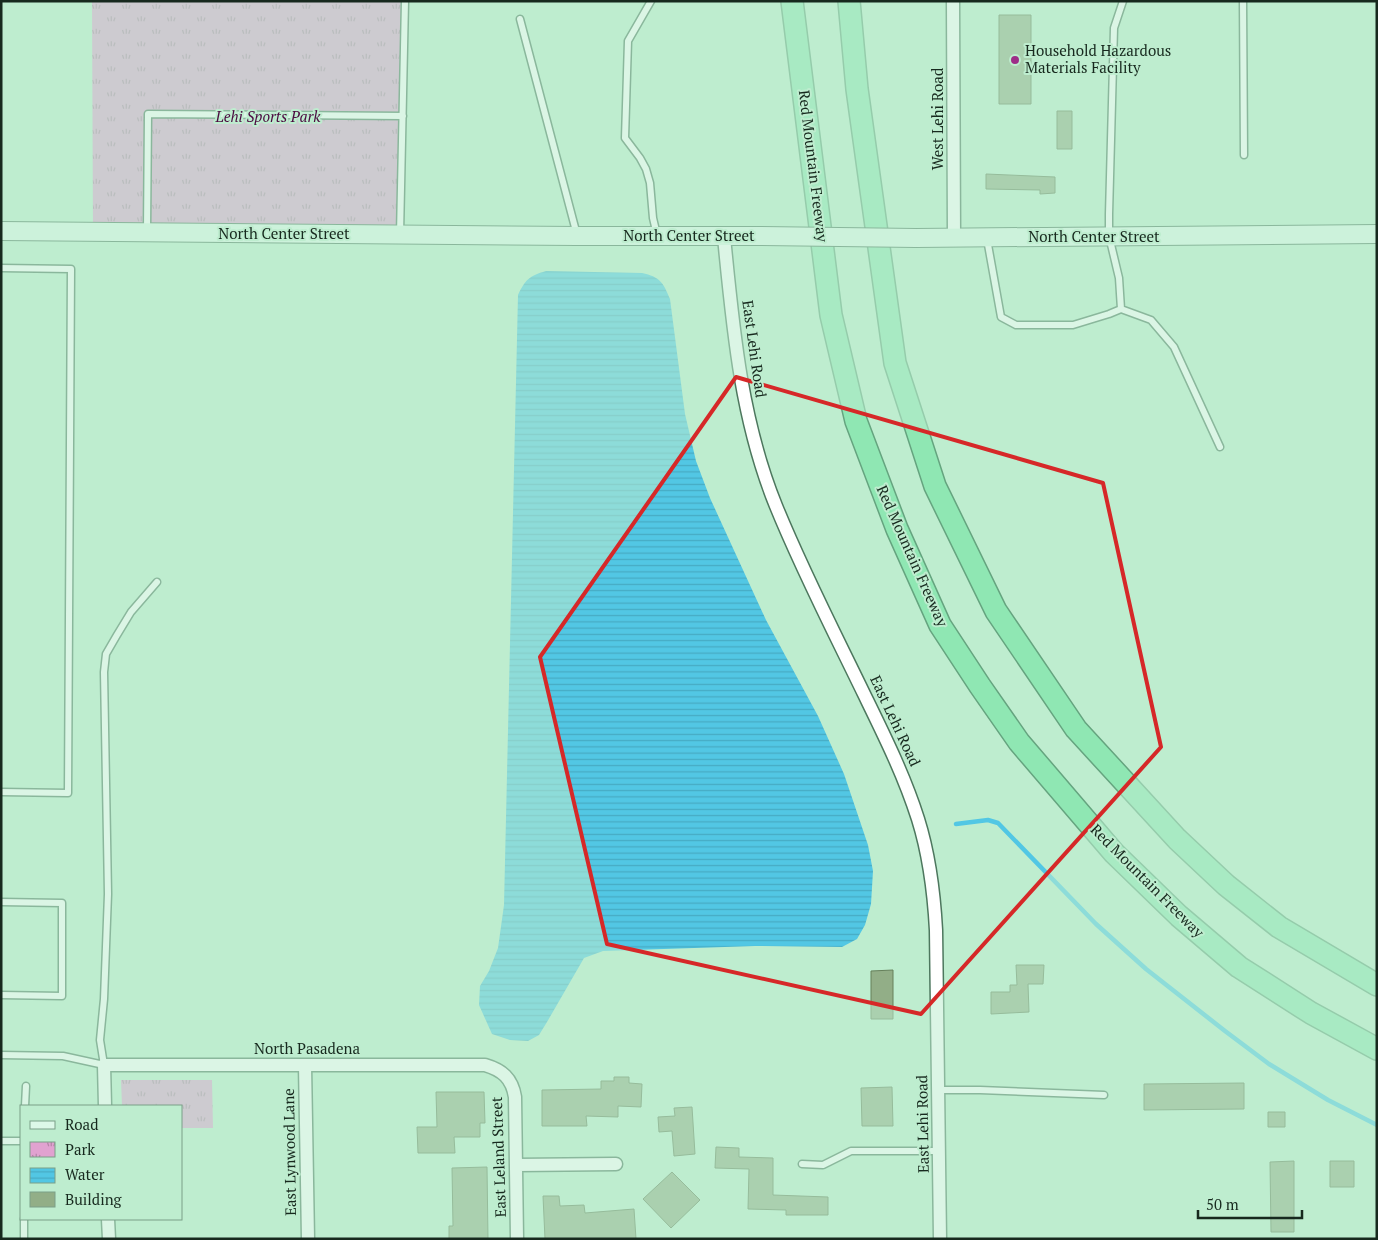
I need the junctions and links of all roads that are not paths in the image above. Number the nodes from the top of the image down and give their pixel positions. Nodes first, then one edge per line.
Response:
1 (405, 1) edge
2 (651, 1) edge
3 (792, 1) edge
4 (849, 1) edge
5 (953, 1) edge
6 (1123, 1) edge
7 (1243, 1) edge
8 (520, 19) dead end
9 (403, 116) junction
10 (1244, 155) dead end
11 (1, 231) edge
12 (147, 233) junction
13 (1377, 234) edge
14 (400, 235) junction
15 (577, 236) junction
16 (1109, 236) junction
17 (658, 237) junction
18 (724, 237) junction
19 (986, 237) junction
20 (954, 238) junction
21 (1, 268) edge
22 (1121, 309) junction
23 (1220, 447) dead end
24 (157, 582) dead end
25 (1, 792) edge
26 (1, 902) edge
27 (1377, 985) edge
28 (1, 995) edge
29 (1377, 1049) edge
30 (1, 1055) edge
31 (104, 1065) junction
32 (305, 1065) junction
33 (506, 1076) joint
34 (26, 1086) dead end
35 (938, 1090) junction
36 (1104, 1095) dead end
37 (25, 1105) edge
38 (105, 1105) edge
39 (1, 1141) edge
40 (20, 1141) edge
41 (939, 1151) junction
42 (616, 1164) dead end
43 (802, 1164) dead end
44 (516, 1166) junction
45 (24, 1220) edge
46 (108, 1220) edge
47 (24, 1239) edge
48 (108, 1239) edge
49 (308, 1239) edge
50 (517, 1239) edge
51 (940, 1239) edge

1 - 9 lane
2 - 17 lane
3 - 29 highway, Red Mountain Freeway
4 - 27 highway
5 - 20 street, West Lehi Road
6 - 16 lane
7 - 10 lane
8 - 15 lane
9 - 12 lane
9 - 14 lane
11 - 12 street, North Center Street
12 - 14 street, North Center Street
13 - 16 street, North Center Street
14 - 15 street, North Center Street
15 - 17 street, North Center Street
16 - 19 street, North Center Street
16 - 22 lane
17 - 18 street, North Center Street
18 - 20 street, North Center Street, bridge
18 - 35 street, East Lehi Road
19 - 20 street, North Center Street
19 - 22 lane
21 - 25 lane
22 - 23 lane
24 - 31 lane
26 - 28 lane
30 - 31 lane
31 - 32 street, North Pasadena
31 - 38 street
32 - 33 street, North Pasadena
32 - 49 street, East Lynwood Lane
33 - 44 street, East Leland Street
34 - 37 lane
35 - 36 lane
35 - 41 street, East Lehi Road
39 - 40 lane
41 - 43 lane
41 - 51 street, East Lehi Road
42 - 44 street
44 - 50 street, East Leland Street
45 - 47 lane
46 - 48 street

